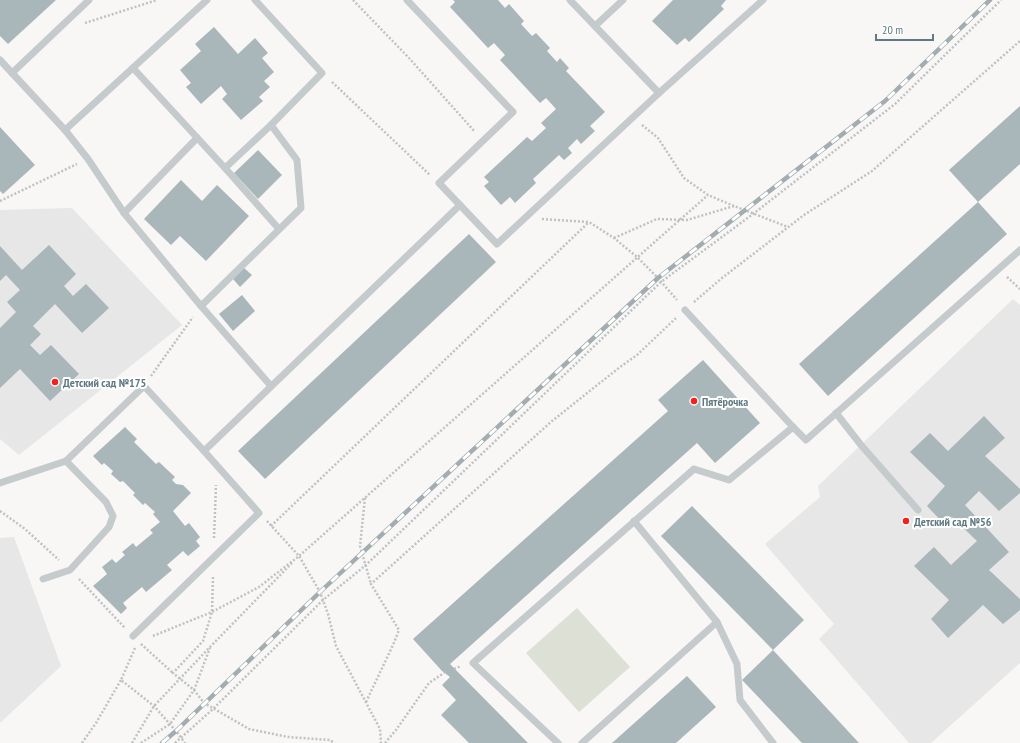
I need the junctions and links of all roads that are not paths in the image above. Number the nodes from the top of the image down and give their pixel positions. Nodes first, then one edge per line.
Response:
1 (89, 0) edge
2 (206, 0) edge
3 (255, 0) edge
4 (407, 0) edge
5 (570, 0) edge
6 (623, 0) edge
7 (763, 0) edge
8 (595, 26) junction
9 (0, 60) edge
10 (133, 68) junction
11 (12, 73) junction
12 (659, 94) junction
13 (271, 125) junction
14 (65, 130) junction
15 (197, 138) junction
16 (225, 168) junction
17 (460, 205) junction
18 (124, 213) junction
19 (279, 229) junction
20 (1020, 250) edge
21 (201, 306) junction
22 (685, 310) road end
23 (271, 386) junction
24 (836, 413) junction
25 (793, 427) junction
26 (204, 451) junction
27 (66, 461) junction
28 (0, 483) edge
29 (918, 510) dead end
30 (634, 521) junction
31 (42, 579) dead end
32 (717, 622) junction
33 (133, 636) dead end
34 (558, 743) edge
35 (582, 743) edge
36 (773, 743) edge

1 - 11 lane
2 - 10 lane
3 - 13 lane
4 - 17 lane
5 - 8 lane
6 - 8 lane
7 - 12 lane
8 - 12 lane
9 - 11 lane
10 - 14 lane
10 - 15 lane
11 - 14 lane
12 - 17 lane
13 - 16 lane
13 - 19 lane
14 - 18 lane
15 - 16 lane
15 - 18 lane
16 - 19 lane
17 - 23 lane
18 - 21 lane
19 - 21 lane
20 - 24 lane
21 - 23 lane
22 - 25 lane
23 - 26 lane
24 - 25 lane
24 - 29 lane
25 - 30 lane
26 - 27 lane
26 - 33 lane
27 - 28 lane
27 - 31 lane
30 - 32 lane
30 - 34 lane
32 - 35 lane
32 - 36 lane

